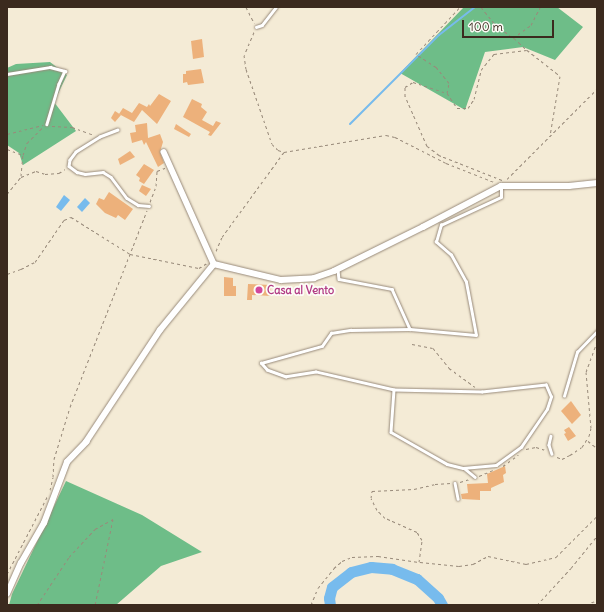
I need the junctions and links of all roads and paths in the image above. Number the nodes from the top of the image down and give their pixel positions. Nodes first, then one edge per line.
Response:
1 (246, 7) edge
2 (276, 7) edge
3 (460, 7) edge
4 (481, 7) edge
5 (540, 7) edge
6 (256, 27) junction
7 (513, 38) junction
8 (527, 50) junction
9 (7, 74) edge
10 (597, 89) edge
11 (447, 94) junction
12 (47, 124) junction
13 (118, 130) dead end
14 (7, 134) edge
15 (550, 136) junction
16 (100, 137) junction
17 (7, 149) edge
18 (164, 152) dead end
19 (284, 152) junction
20 (23, 155) junction
21 (69, 166) junction
22 (170, 166) junction
23 (21, 177) junction
24 (597, 183) edge
25 (501, 186) junction
26 (7, 194) edge
27 (149, 206) junction
28 (130, 254) junction
29 (213, 262) junction
30 (337, 269) junction
31 (7, 274) edge
32 (410, 329) junction
33 (597, 331) edge
34 (412, 344) dead end
35 (394, 390) junction
36 (482, 392) junction
37 (564, 396) dead end
38 (551, 436) dead end
39 (587, 441) dead end
40 (597, 448) edge
41 (552, 454) dead end
42 (463, 468) junction
43 (475, 478) dead end
44 (455, 483) joint
45 (458, 499) dead end
46 (597, 516) edge
47 (597, 536) edge
48 (419, 562) junction
49 (7, 574) edge
50 (7, 594) edge
51 (597, 600) edge
52 (37, 605) edge
53 (95, 605) edge
54 (311, 605) edge
55 (537, 605) edge
56 (586, 605) edge

1 - 6 path
2 - 6 lane
3 - 11 path
4 - 7 path
5 - 7 path
6 - 19 path
7 - 8 path
8 - 11 path
8 - 15 path
9 - 12 lane
10 - 15 path
11 - 15 path
12 - 14 path
12 - 16 path
12 - 20 path
13 - 16 lane
16 - 21 lane
17 - 20 path
18 - 22 street
19 - 25 path
19 - 29 path
20 - 23 path
21 - 23 path
21 - 27 lane
22 - 27 path
22 - 29 street
23 - 26 path
24 - 25 street
25 - 30 street
25 - 32 lane
27 - 28 path
28 - 29 path
28 - 31 path
28 - 49 path
29 - 30 street
29 - 50 street
30 - 32 lane
32 - 35 lane
33 - 37 lane
34 - 36 path
35 - 36 lane
35 - 42 lane
36 - 42 lane
38 - 41 lane
39 - 40 path
42 - 43 lane
44 - 45 lane
44 - 48 path
46 - 48 path
47 - 55 path
48 - 54 path
51 - 56 path
52 - 53 path

